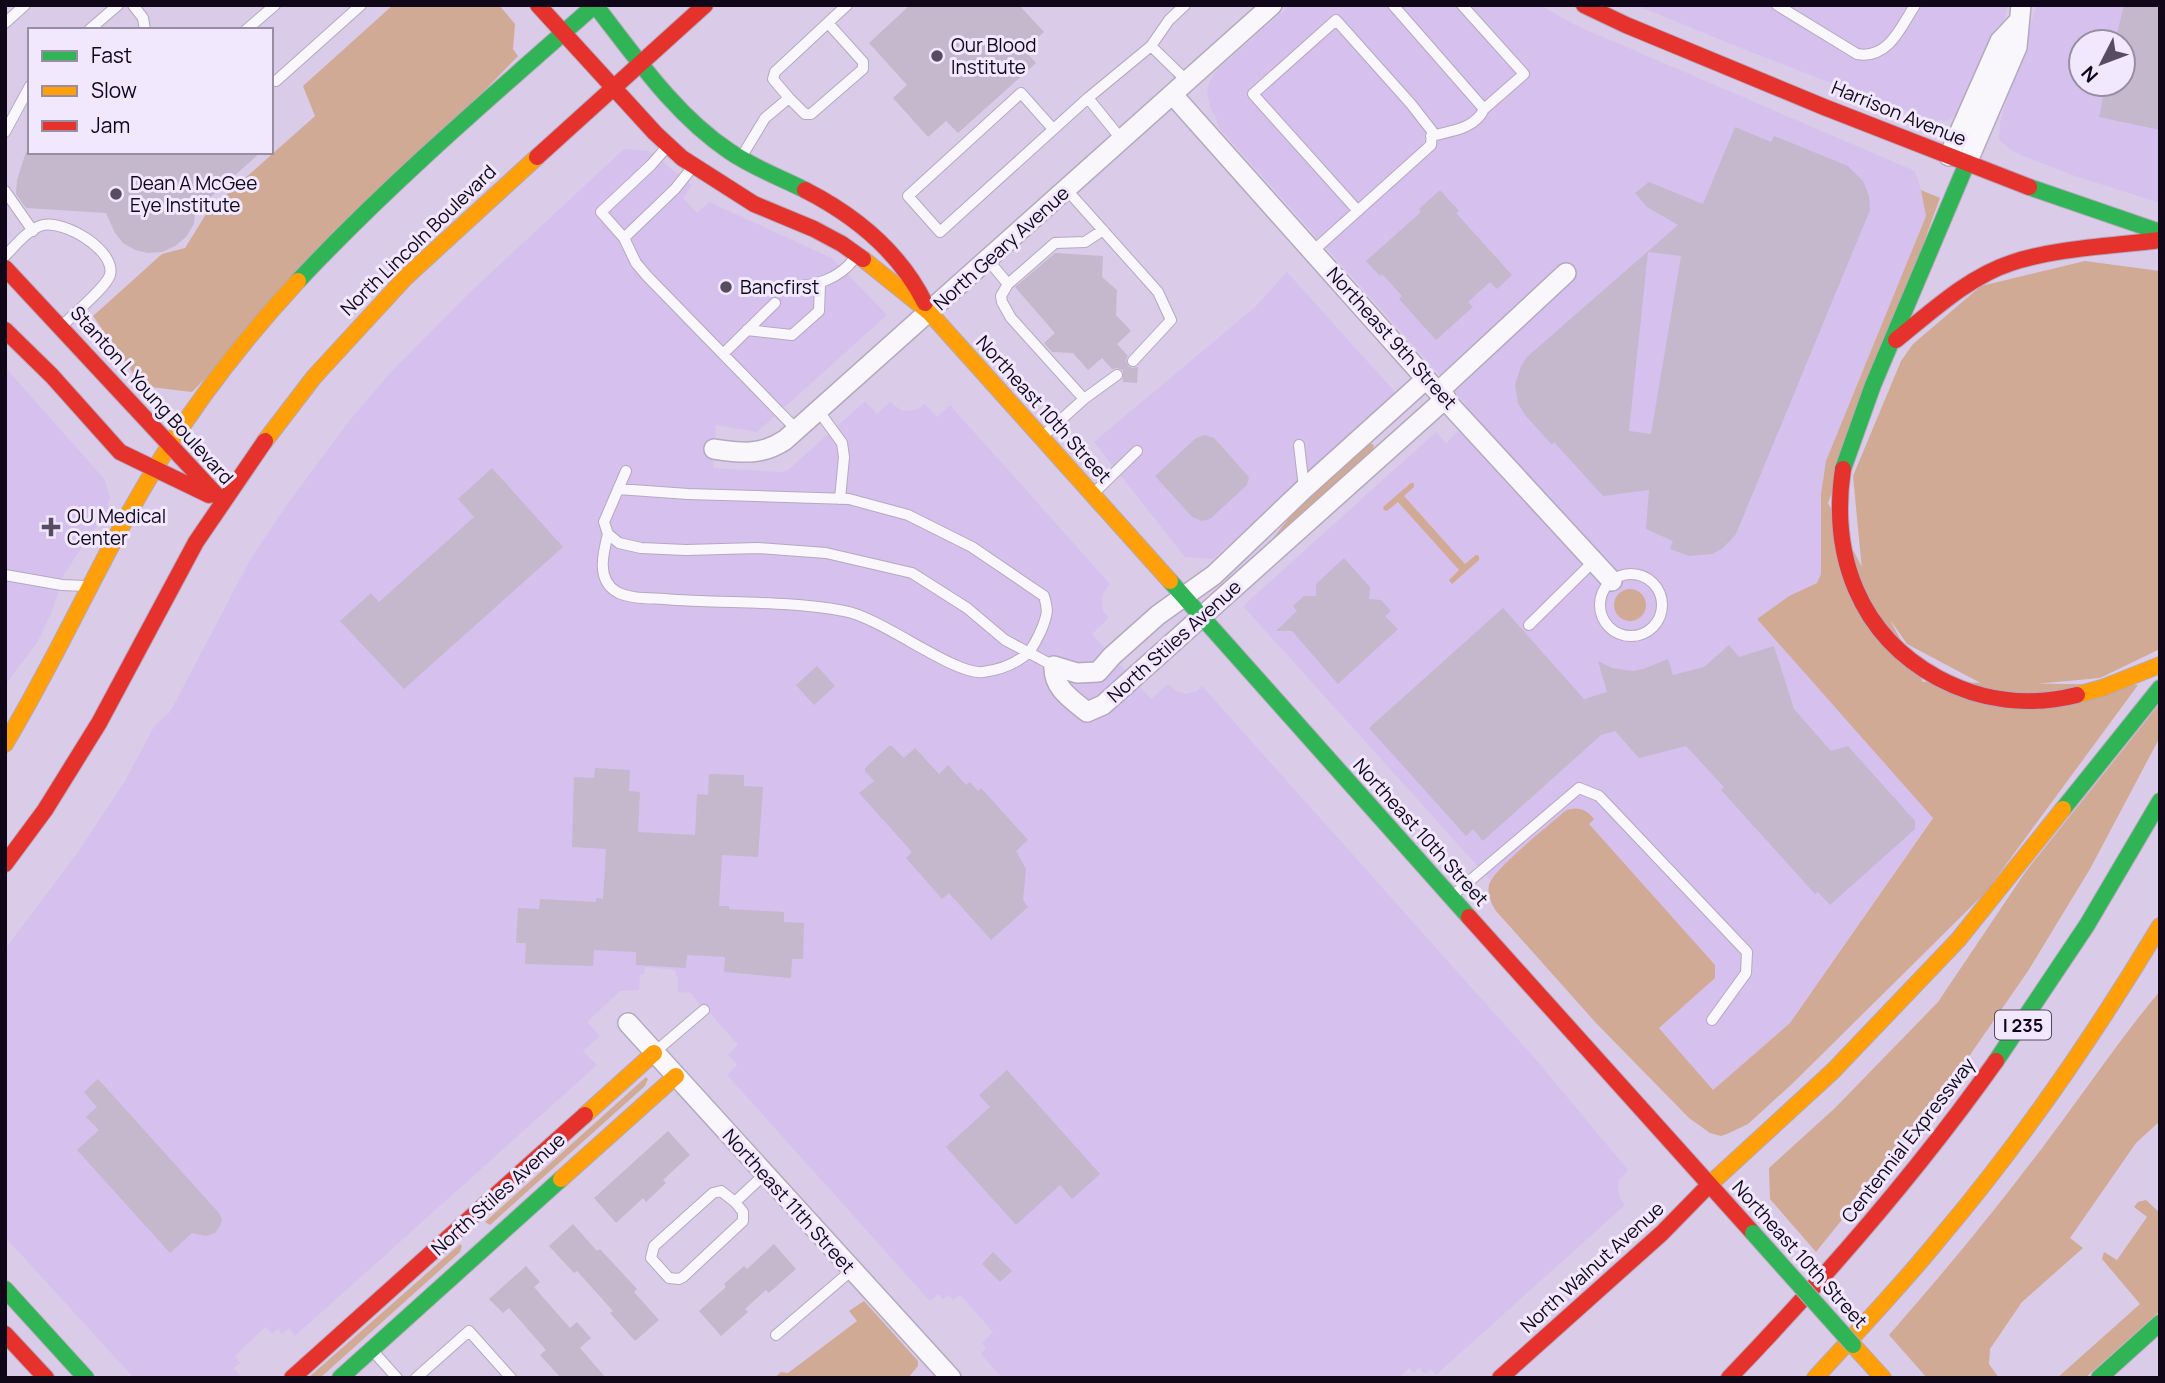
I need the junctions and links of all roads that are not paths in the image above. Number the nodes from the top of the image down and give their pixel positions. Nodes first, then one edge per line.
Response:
1 (25, 5) edge
2 (118, 5) edge
3 (133, 5) edge
4 (275, 5) edge
5 (361, 5) edge
6 (538, 5) edge
7 (595, 5) edge
8 (705, 5) edge
9 (847, 5) edge
10 (1185, 5) edge
11 (1272, 5) edge
12 (1392, 5) edge
13 (1462, 5) edge
14 (1584, 5) edge
15 (1777, 5) edge
16 (1915, 5) edge
17 (2019, 14) edge
18 (5, 23) edge
19 (828, 23) junction
20 (91, 28) edge
21 (145, 28) edge
22 (248, 28) edge
23 (563, 33) junction
24 (1151, 46) junction
25 (641, 64) junction
26 (276, 81) dead end
27 (615, 88) junction
28 (1180, 88) junction
29 (28, 89) edge
30 (789, 97) junction
31 (1088, 98) junction
32 (1484, 109) junction
33 (1054, 129) junction
34 (5, 132) edge
35 (1431, 136) junction
36 (1122, 140) junction
37 (668, 145) junction
38 (740, 159) junction
39 (1958, 160) junction
40 (694, 166) junction
41 (1067, 190) junction
42 (5, 191) edge
43 (1358, 211) junction
44 (1103, 230) junction
45 (33, 231) junction
46 (2160, 232) edge
47 (624, 239) junction
48 (2160, 240) edge
49 (1313, 251) junction
50 (857, 255) junction
51 (5, 256) edge
52 (988, 260) junction
53 (5, 268) edge
54 (1566, 273) dead end
55 (1008, 284) junction
56 (820, 285) junction
57 (791, 287) dead end
58 (775, 303) dead end
59 (929, 312) junction
60 (61, 326) junction
61 (5, 330) edge
62 (747, 330) junction
63 (1889, 345) junction
64 (724, 353) junction
65 (1133, 361) dead end
66 (1117, 375) dead end
67 (1437, 389) junction
68 (1084, 399) junction
69 (818, 410) junction
70 (796, 429) junction
71 (1041, 437) junction
72 (171, 445) junction
73 (1299, 445) dead end
74 (715, 449) dead end
75 (1137, 451) dead end
76 (155, 469) junction
77 (626, 471) dead end
78 (618, 489) junction
79 (1304, 489) junction
80 (1092, 495) junction
81 (840, 499) junction
82 (223, 502) junction
83 (607, 534) junction
84 (1594, 561) junction
85 (5, 575) edge
86 (1612, 581) junction
87 (90, 587) junction
88 (1184, 597) junction
89 (1202, 617) junction
90 (1529, 625) dead end
91 (1029, 653) junction
92 (2160, 665) edge
93 (1054, 666) junction
94 (2160, 688) edge
95 (5, 744) edge
96 (2160, 801) edge
97 (5, 864) edge
98 (1450, 897) junction
99 (2160, 926) edge
100 (2151, 970) dead end
101 (704, 1010) dead end
102 (1712, 1020) dead end
103 (628, 1023) dead end
104 (654, 1053) junction
105 (676, 1076) junction
106 (2058, 1085) junction
107 (765, 1174) junction
108 (1709, 1185) junction
109 (734, 1202) junction
110 (461, 1227) junction
111 (482, 1250) junction
112 (852, 1270) junction
113 (5, 1289) edge
114 (2160, 1323) edge
115 (5, 1334) edge
116 (776, 1335) dead end
117 (372, 1349) junction
118 (938, 1374) edge
119 (2102, 1377) edge
120 (46, 1378) edge
121 (86, 1378) edge
122 (292, 1378) edge
123 (340, 1378) edge
124 (397, 1378) edge
125 (416, 1378) edge
126 (511, 1378) edge
127 (1500, 1378) edge
128 (1729, 1378) edge
129 (1815, 1378) edge
130 (1883, 1378) edge

1 - 18 lane
2 - 20 lane
3 - 21 lane
4 - 22 lane
5 - 26 lane
6 - 23 main road, Northeast 10th Street
7 - 23 main road
7 - 25 main road, Northeast 10th Street
8 - 25 main road, North Lincoln Boulevard
9 - 19 lane
10 - 24 lane
11 - 28 street, North Geary Avenue
12 - 32 lane
13 - 32 lane
14 - 39 main road, Harrison Avenue
15 - 16 lane
17 - 39 street
19 - 30 lane
19 - 30 lane
23 - 27 main road, Northeast 10th Street
23 - 72 main road
24 - 28 lane
24 - 31 lane
25 - 27 main road, North Lincoln Boulevard
25 - 38 main road, Northeast 10th Street
27 - 37 main road, Northeast 10th Street
27 - 82 main road, North Lincoln Boulevard
28 - 36 street, North Geary Avenue
28 - 49 street, Northeast 9th Street
29 - 34 lane
30 - 38 lane
31 - 33 lane
31 - 36 lane
32 - 35 lane
33 - 33 lane
35 - 43 lane
35 - 43 lane
36 - 41 street, North Geary Avenue
37 - 40 main road, Northeast 10th Street
37 - 47 lane
38 - 59 main road, Northeast 10th Street
39 - 46 main road, Harrison Avenue
39 - 63 main road
40 - 47 lane
40 - 50 main road, Northeast 10th Street
41 - 44 lane
41 - 52 street, North Geary Avenue
42 - 45 lane
43 - 49 lane
44 - 55 lane
44 - 65 lane
45 - 51 lane
45 - 60 lane
47 - 64 lane
48 - 63 main road
49 - 67 street, Northeast 9th Street
50 - 56 lane
50 - 59 main road, Northeast 10th Street
52 - 55 lane
52 - 59 street, North Geary Avenue
53 - 60 main road, Stanton L Young Boulevard
54 - 67 street, North Stiles Avenue
55 - 68 lane
56 - 57 lane
56 - 62 lane
58 - 62 lane
59 - 69 street, North Geary Avenue
59 - 71 main road, Northeast 10th Street
60 - 72 main road, Stanton L Young Boulevard
61 - 76 main road, Stanton L Young Boulevard
62 - 64 lane
63 - 92 main road
64 - 70 lane
66 - 68 lane
67 - 79 street, North Stiles Avenue
67 - 84 street, Northeast 9th Street
67 - 89 street, North Stiles Avenue
68 - 71 lane
69 - 70 street, North Geary Avenue
69 - 81 lane
70 - 74 street, North Geary Avenue
71 - 80 main road, Northeast 10th Street
72 - 76 main road
72 - 82 main road, Stanton L Young Boulevard
73 - 79 lane
75 - 80 lane
76 - 82 main road, Stanton L Young Boulevard
76 - 87 main road
77 - 78 lane
78 - 81 lane
78 - 83 lane
79 - 88 street, North Stiles Avenue
80 - 88 main road, Northeast 10th Street
81 - 91 lane
82 - 97 main road, North Lincoln Boulevard
83 - 91 lane
83 - 91 lane
84 - 86 street, Northeast 9th Street
84 - 90 lane
85 - 87 lane
86 - 86 lane
87 - 95 main road
88 - 89 main road, Northeast 10th Street
88 - 93 street, North Stiles Avenue
89 - 93 street, North Stiles Avenue
89 - 98 main road, Northeast 10th Street
91 - 93 lane
94 - 108 main road, North Walnut Avenue
96 - 128 main road, Centennial Expressway / I 235
98 - 102 lane
98 - 108 main road, Northeast 10th Street
99 - 106 main road
100 - 106 main road
101 - 104 lane, North Stiles Avenue
103 - 104 street, Northeast 11th Street
104 - 105 street, Northeast 11th Street
104 - 110 main road, North Stiles Avenue
105 - 107 street, Northeast 11th Street
105 - 111 main road, North Stiles Avenue
106 - 129 main road
107 - 109 lane
107 - 112 street, Northeast 11th Street
108 - 127 main road, North Walnut Avenue
108 - 130 main road, Northeast 10th Street, bridge
109 - 109 lane
110 - 111 main road
110 - 122 main road, North Stiles Avenue
111 - 117 main road, North Stiles Avenue
112 - 116 lane
112 - 118 street, Northeast 11th Street
113 - 121 main road
114 - 119 main road
115 - 120 main road
117 - 123 main road, North Stiles Avenue
117 - 124 lane
125 - 126 lane

